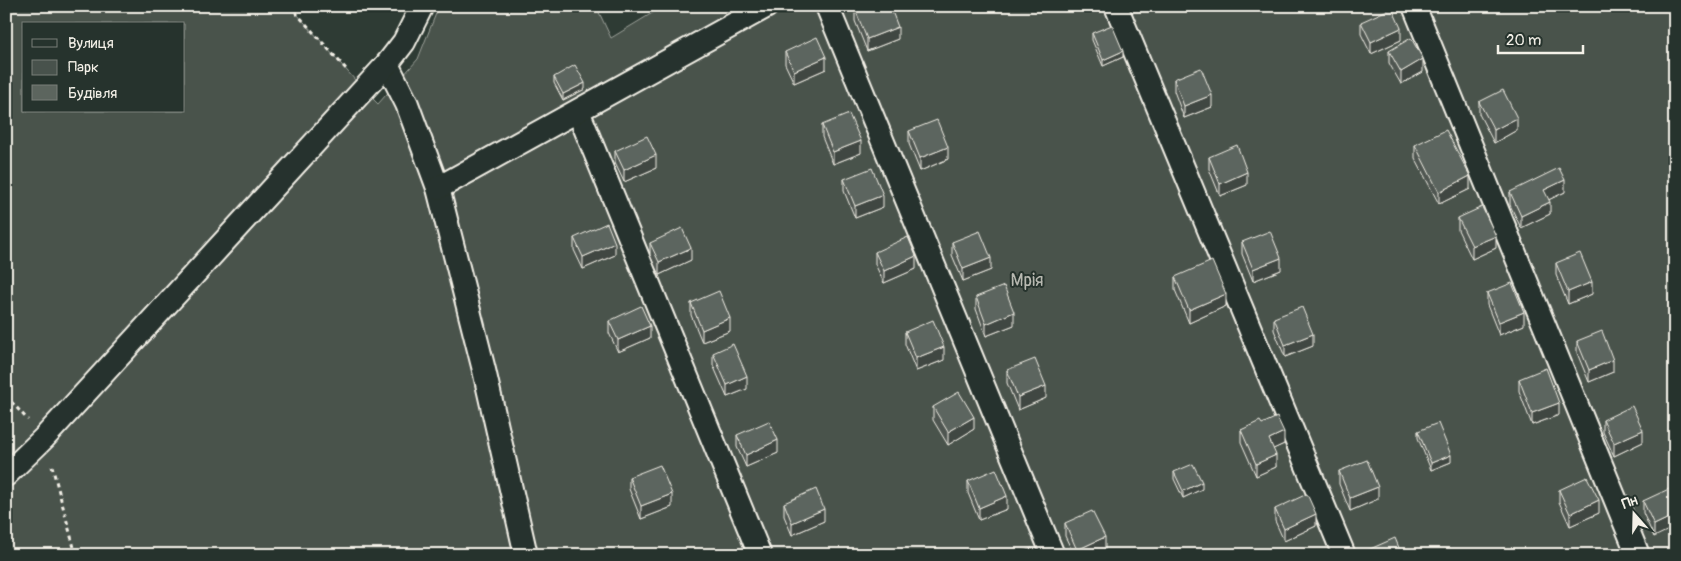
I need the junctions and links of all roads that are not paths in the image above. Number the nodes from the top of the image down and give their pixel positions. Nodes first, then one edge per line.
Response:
1 (422, 6) edge
2 (767, 6) edge
3 (827, 6) edge
4 (1116, 6) edge
5 (1414, 6) edge
6 (387, 64) junction
7 (578, 111) junction
8 (438, 188) junction
9 (6, 474) edge
10 (526, 555) edge
11 (760, 555) edge
12 (1053, 555) edge
13 (1344, 555) edge
14 (1638, 555) edge

1 - 6 street
2 - 7 street
3 - 12 street
4 - 13 street
5 - 14 street
6 - 8 street
6 - 9 street
7 - 8 street
7 - 11 street
8 - 10 street

